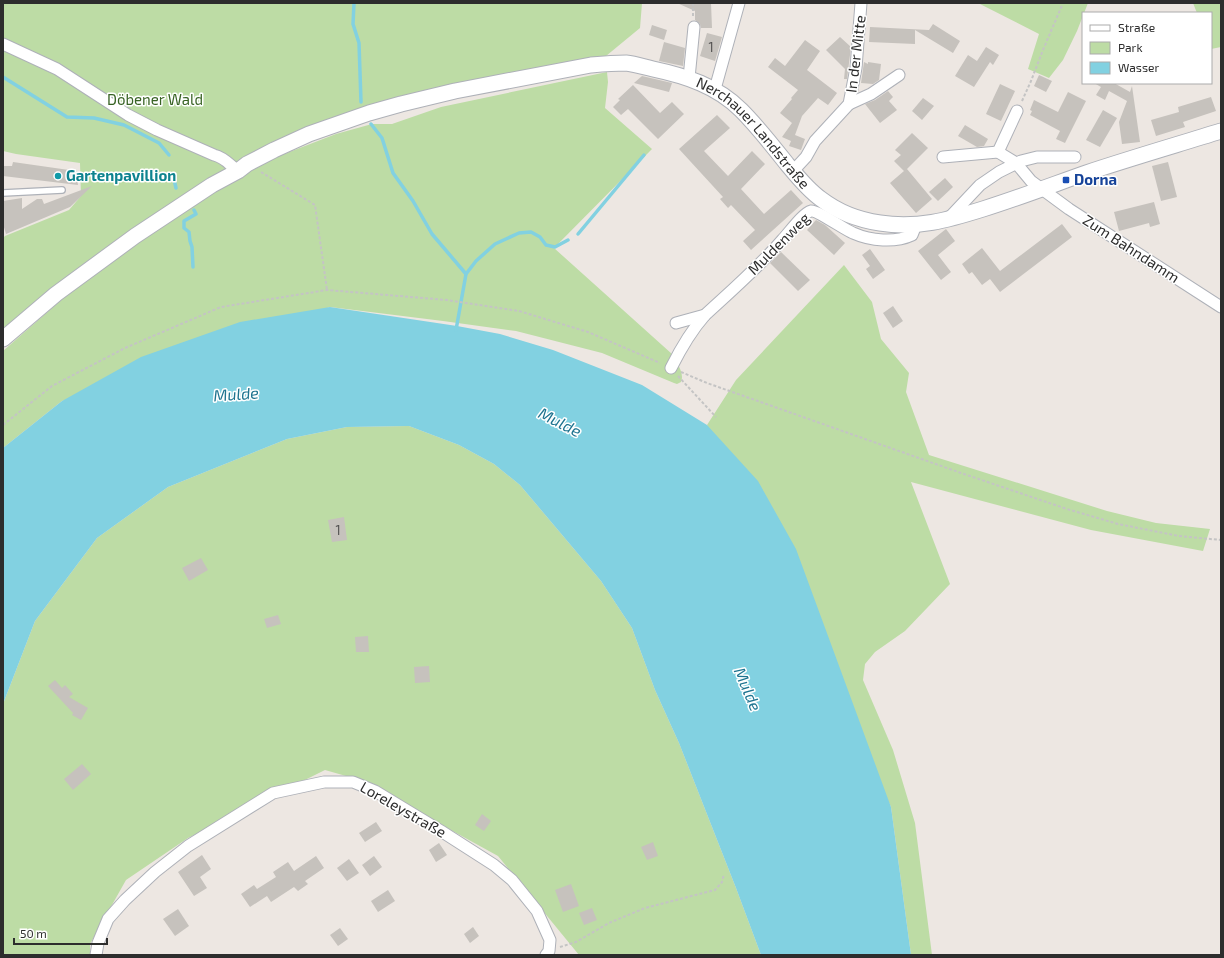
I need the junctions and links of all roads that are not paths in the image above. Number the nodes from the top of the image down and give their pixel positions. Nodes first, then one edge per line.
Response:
1 (739, 3) edge
2 (862, 3) edge
3 (694, 27) dead end
4 (3, 44) edge
5 (899, 75) dead end
6 (689, 78) junction
7 (715, 89) junction
8 (849, 104) junction
9 (1017, 111) road end
10 (1221, 131) edge
11 (998, 152) junction
12 (943, 157) dead end
13 (1076, 157) dead end
14 (1016, 163) junction
15 (238, 171) junction
16 (793, 171) junction
17 (1043, 189) junction
18 (62, 190) dead end
19 (3, 193) edge
20 (947, 220) junction
21 (916, 225) junction
22 (1221, 307) edge
23 (705, 316) junction
24 (676, 323) dead end
25 (3, 339) edge
26 (671, 368) road end
27 (548, 953) edge
28 (96, 955) edge

1 - 7 street
2 - 8 street, In der Mitte
3 - 6 street
4 - 15 street
5 - 8 street, In der Mitte
6 - 7 main road, Nerchauer Landstraße
6 - 15 main road, Nerchauer Landstraße
7 - 16 main road, Nerchauer Landstraße
8 - 16 street, In der Mitte
9 - 11 street
10 - 17 main road, Nerchauer Landstraße
11 - 12 street
11 - 14 street
13 - 14 street
14 - 17 street
14 - 20 street
15 - 25 main road, Nerchauer Landstraße
16 - 21 main road, Nerchauer Landstraße
17 - 20 main road, Nerchauer Landstraße
17 - 22 street, Zum Bahndamm
18 - 19 lane
20 - 21 main road, Nerchauer Landstraße
21 - 23 street, Muldenweg
23 - 24 street
23 - 26 street, Muldenweg
27 - 28 street, Loreleystraße

